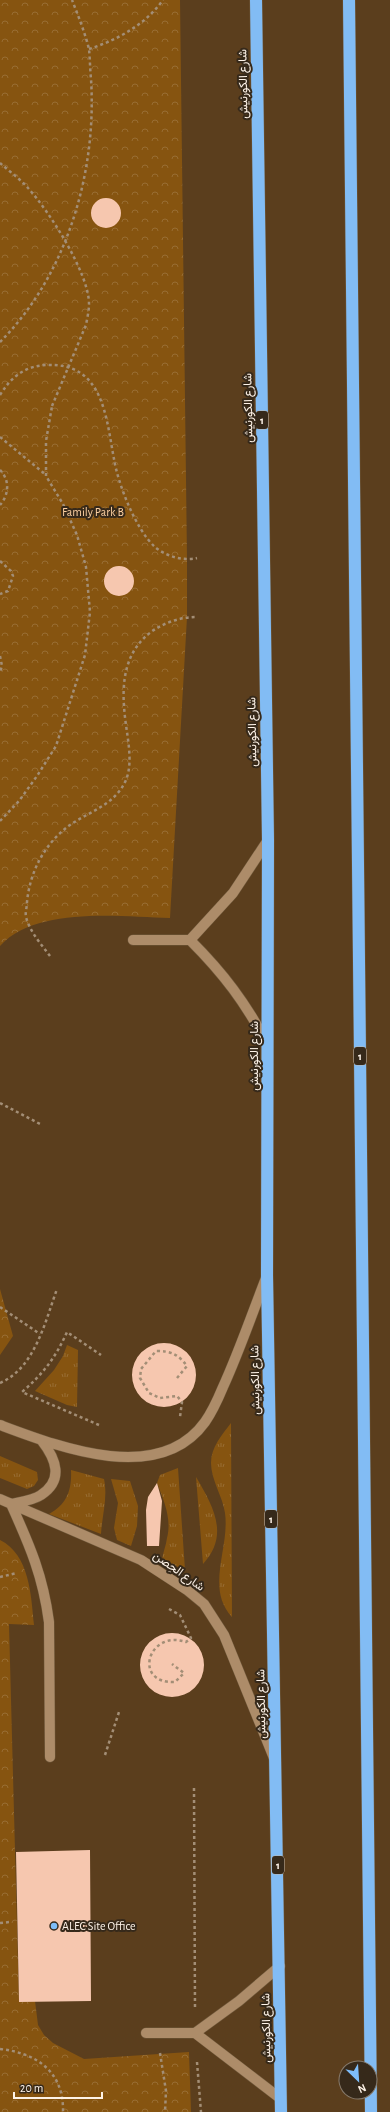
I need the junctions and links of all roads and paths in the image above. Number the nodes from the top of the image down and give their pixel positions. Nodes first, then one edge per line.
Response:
1 (72, 0) edge
2 (163, 0) edge
3 (256, 0) edge
4 (349, 0) edge
5 (88, 49) junction
6 (0, 163) edge
7 (64, 242) junction
8 (0, 342) edge
9 (0, 395) edge
10 (0, 437) edge
11 (0, 470) edge
12 (46, 476) junction
13 (0, 505) edge
14 (198, 558) dead end
15 (0, 561) edge
16 (0, 594) edge
17 (196, 616) dead end
18 (0, 656) edge
19 (0, 672) edge
20 (0, 821) edge
21 (268, 840) junction
22 (133, 940) dead end
23 (190, 940) junction
24 (50, 956) dead end
25 (268, 1046) junction
26 (0, 1103) edge
27 (42, 1125) dead end
28 (267, 1275) junction
29 (57, 1289) dead end
30 (0, 1307) edge
31 (40, 1334) junction
32 (101, 1355) dead end
33 (177, 1378) dead end
34 (0, 1383) edge
35 (182, 1402) dead end
36 (0, 1425) edge
37 (99, 1425) dead end
38 (42, 1441) junction
39 (0, 1499) edge
40 (11, 1504) junction
41 (169, 1609) dead end
42 (172, 1664) dead end
43 (119, 1712) dead end
44 (105, 1755) dead end
45 (50, 1757) dead end
46 (276, 1763) junction
47 (194, 1788) dead end
48 (10, 1922) dead end
49 (0, 1923) edge
50 (280, 1966) junction
51 (195, 2014) dead end
52 (146, 2033) joint
53 (195, 2033) junction
54 (0, 2049) edge
55 (197, 2059) dead end
56 (281, 2099) junction
57 (63, 2112) edge
58 (165, 2112) edge
59 (201, 2112) edge
60 (281, 2112) edge
61 (371, 2112) edge

1 - 5 path
2 - 5 path
3 - 21 highway, شارع الكورنيش / 1
4 - 61 highway, 1
5 - 7 path
6 - 7 path
7 - 8 path
7 - 12 path, bridge
9 - 14 path
10 - 12 path
11 - 13 path
12 - 20 path
15 - 16 path
17 - 24 path
18 - 19 path
21 - 23 street
21 - 25 highway, شارع الكورنيش / 1
22 - 23 street
23 - 25 street
25 - 28 highway, شارع الكورنيش / 1
26 - 27 path
28 - 38 street
28 - 46 highway, شارع الكورنيش / 1
29 - 31 path
30 - 31 path
31 - 34 path
32 - 37 path
33 - 35 path
36 - 38 street
38 - 40 street
39 - 40 street, شارع الحِصن
40 - 45 street
40 - 46 street, شارع الحِصن
41 - 42 path
43 - 44 path
46 - 50 highway, شارع الكورنيش / 1
47 - 51 path
48 - 49 path
50 - 53 street
50 - 56 highway, شارع الكورنيش / 1
52 - 53 street
52 - 58 path
53 - 56 street
54 - 57 path
55 - 59 path
56 - 60 highway, شارع الكورنيش / 1

